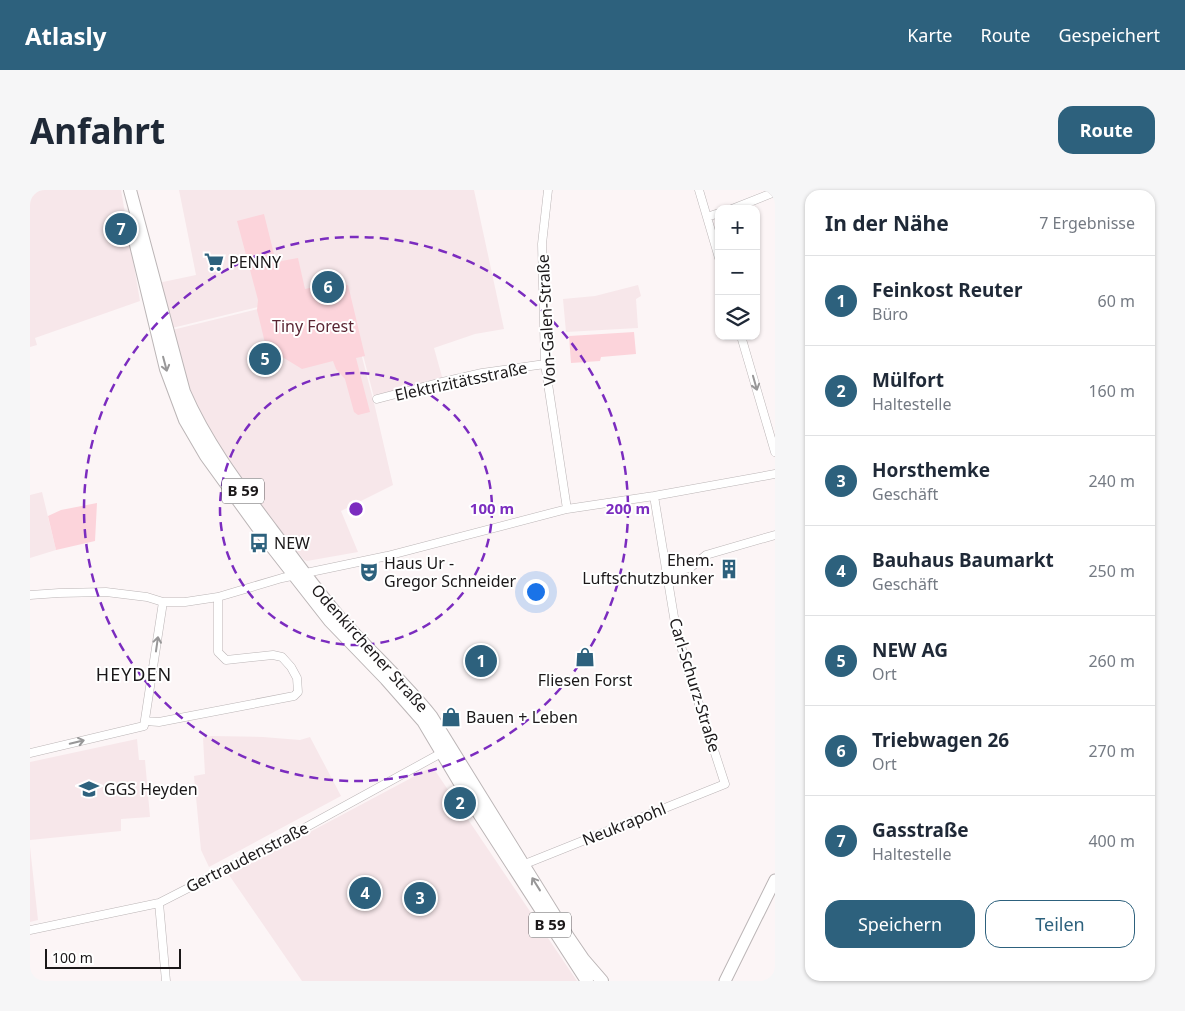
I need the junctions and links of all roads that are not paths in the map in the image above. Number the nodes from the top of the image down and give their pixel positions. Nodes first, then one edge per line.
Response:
1 (122, 190) edge
2 (130, 190) edge
3 (548, 190) edge
4 (699, 190) edge
5 (775, 192) edge
6 (742, 205) edge
7 (715, 214) edge
8 (707, 217) junction
9 (717, 250) edge
10 (743, 340) edge
11 (545, 364) junction
12 (377, 399) dead end
13 (775, 452) edge
14 (775, 474) edge
15 (654, 496) junction
16 (567, 509) junction
17 (775, 535) edge
18 (666, 573) junction
19 (299, 574) junction
20 (30, 596) edge
21 (218, 596) junction
22 (163, 602) junction
23 (144, 724) junction
24 (446, 750) junction
25 (30, 753) edge
26 (725, 784) joint
27 (519, 866) junction
28 (774, 886) edge
29 (159, 903) junction
30 (30, 930) edge
31 (166, 981) edge
32 (587, 981) edge
33 (602, 981) edge
34 (725, 981) edge

1 -> 19 main road, Odenkirchener Straße / B 59
2 - 19 main road, Odenkirchener Straße / B 59
3 - 11 street, Von-Galen-Straße
4 - 8 street
5 - 6 street
7 - 8 street
8 - 9 street
10 -> 13 street
11 - 12 street, Elektrizitätsstraße
11 - 16 street, Von-Galen-Straße
14 - 15 street
15 - 16 street
15 - 18 street, Carl-Schurz-Straße
16 - 19 street
17 - 18 street
18 - 26 street, Carl-Schurz-Straße
19 - 21 street
19 - 24 main road, Odenkirchener Straße / B 59
20 - 22 street
21 - 22 street
21 - 23 street
23 -> 22 street
25 -> 23 street
24 - 27 main road, Odenkirchener Straße / B 59
24 - 29 street, Gertraudenstraße
26 - 27 street, Neukrapohl
27 - 32 main road, Odenkirchener Straße / B 59
33 -> 27 main road, Odenkirchener Straße / B 59
28 - 34 main road
29 - 30 street, Gertraudenstraße
29 - 31 street

